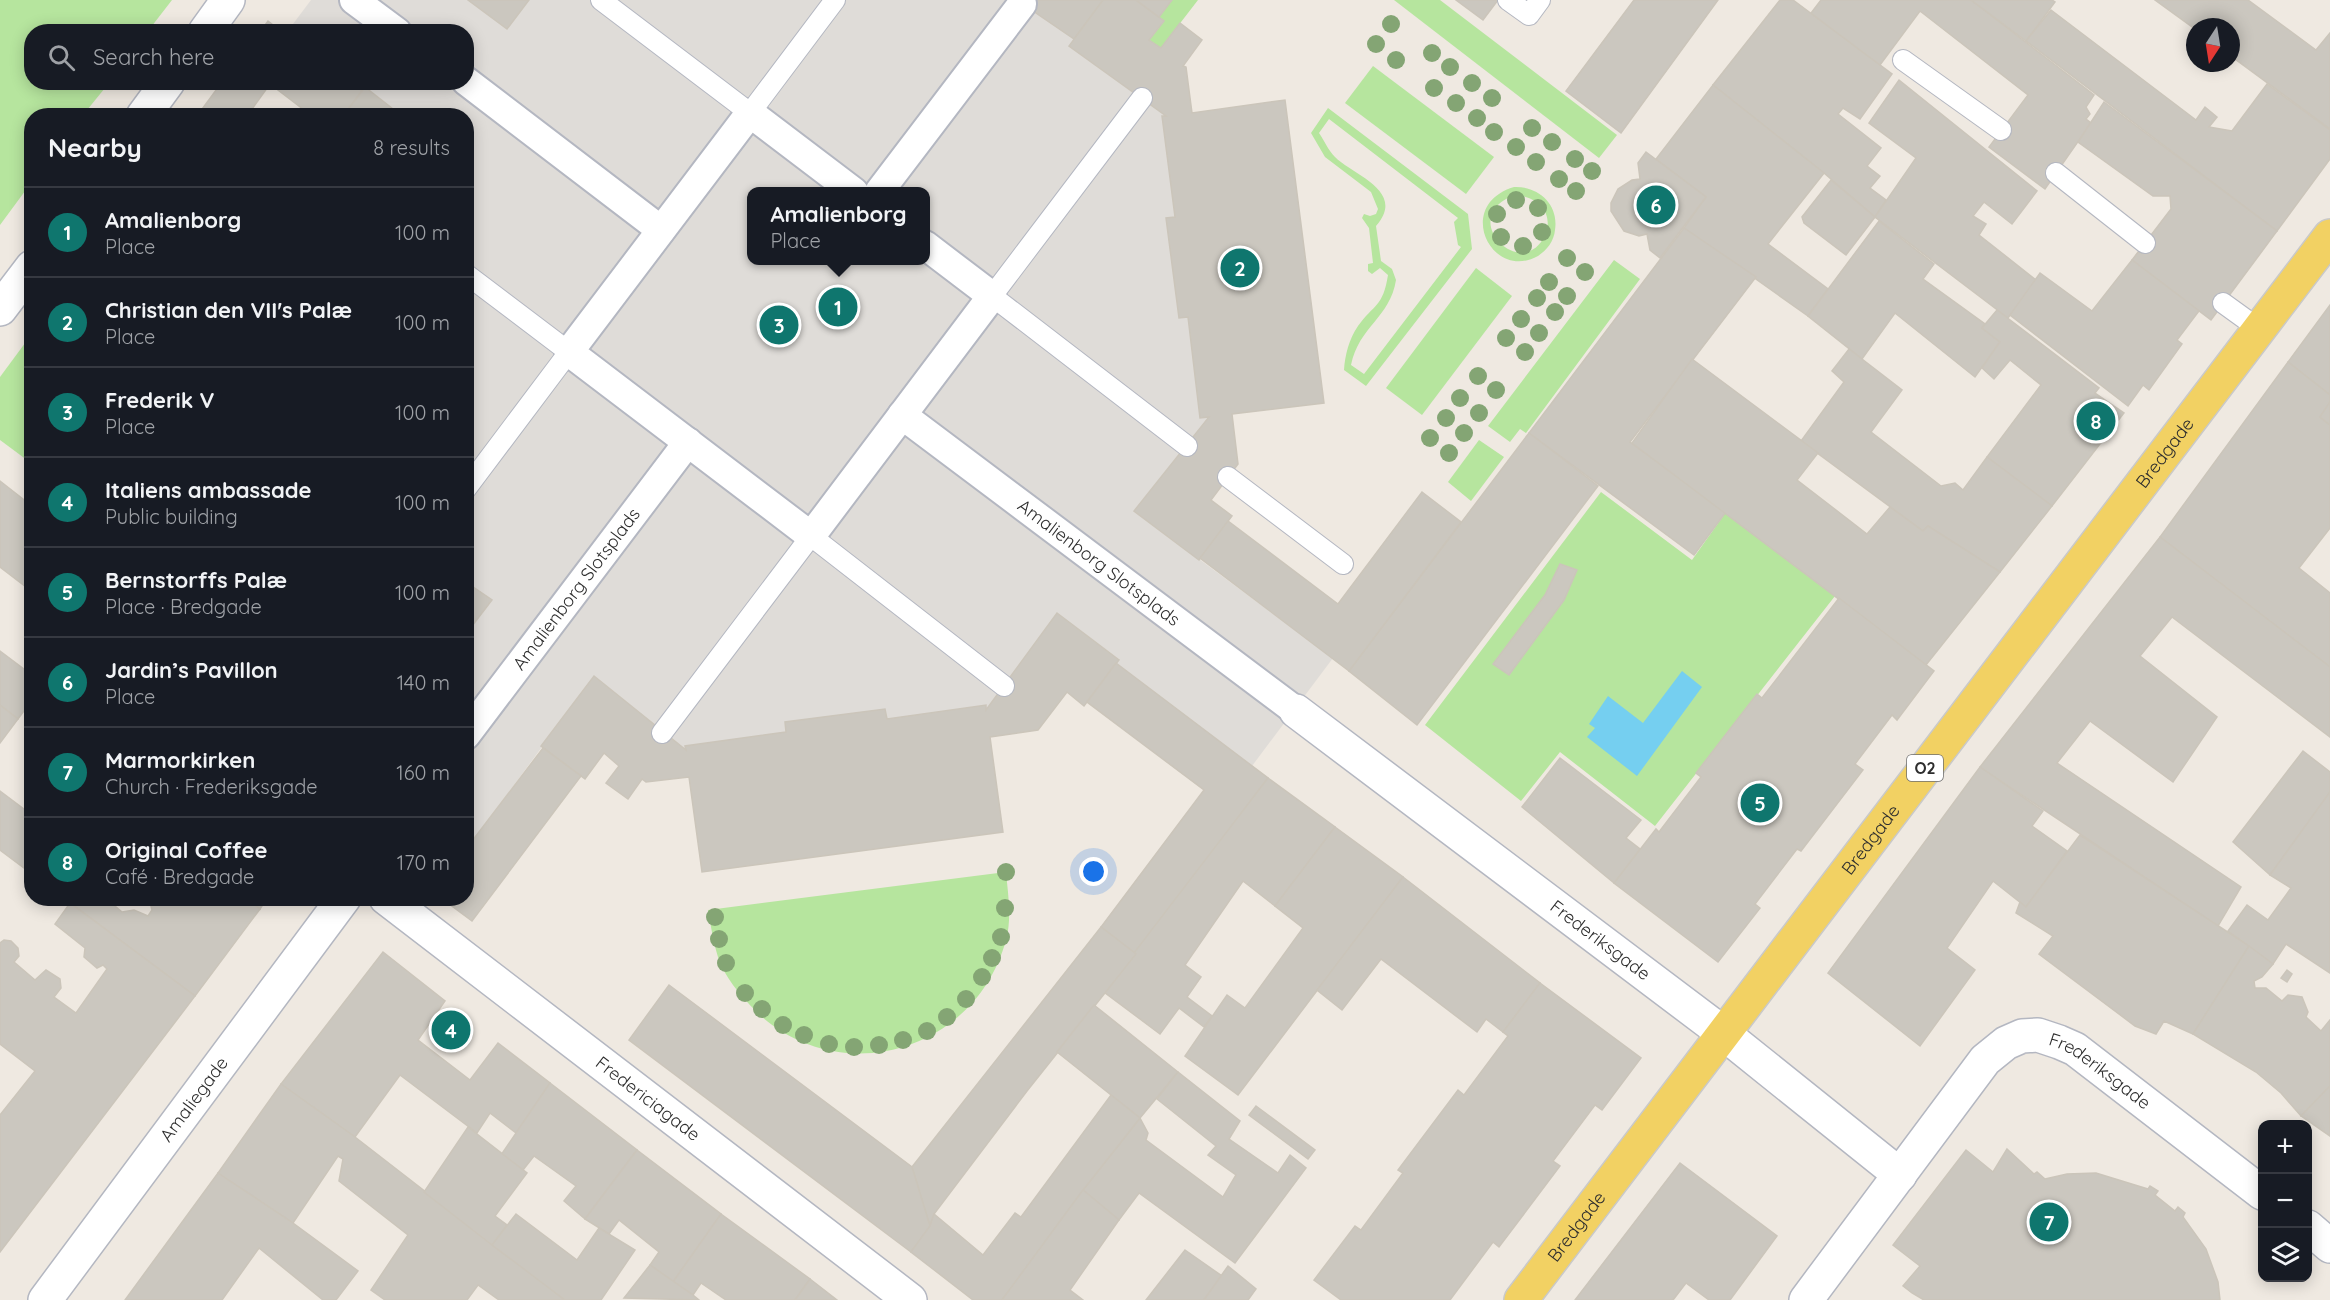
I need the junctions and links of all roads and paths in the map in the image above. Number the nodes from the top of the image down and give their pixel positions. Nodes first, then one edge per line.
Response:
1 (228, 0) edge
2 (354, 0) edge
3 (602, 0) edge
4 (835, 0) edge
5 (1508, 0) edge
6 (1540, 0) edge
7 (1022, 4) dead end
8 (211, 24) edge
9 (386, 24) edge
10 (1903, 60) dead end
11 (474, 87) edge
12 (162, 90) edge
13 (1142, 98) dead end
14 (149, 108) edge
15 (750, 113) junction
16 (2001, 130) dead end
17 (2056, 173) dead end
18 (847, 187) edge
19 (883, 187) edge
20 (661, 230) junction
21 (2330, 236) edge
22 (2145, 243) dead end
23 (930, 249) edge
24 (24, 278) edge
25 (474, 280) edge
26 (992, 296) junction
27 (2223, 303) dead end
28 (0, 309) edge
29 (2259, 329) junction
30 (569, 352) junction
31 (902, 416) junction
32 (687, 442) junction
33 (1188, 446) dead end
34 (1228, 477) dead end
35 (474, 478) edge
36 (811, 536) junction
37 (1343, 564) dead end
38 (1004, 686) dead end
39 (1296, 711) joint
40 (474, 724) edge
41 (662, 733) dead end
42 (338, 906) edge
43 (396, 906) edge
44 (1723, 1033) junction
45 (1900, 1174) junction
46 (2254, 1186) edge
47 (2308, 1228) edge
48 (2330, 1246) edge
49 (45, 1300) edge
50 (910, 1300) edge
51 (1521, 1300) edge
52 (1806, 1300) edge

1 - 8 street
2 - 9 street
3 - 15 lane
4 - 15 lane
5 - 6 lane
7 - 19 street
10 - 16 lane
11 - 20 street
12 - 14 street
13 - 26 lane
15 - 18 street
15 - 20 street
17 - 22 lane
20 - 30 street
21 - 29 main road, Bredgade / O2
23 - 26 street
24 - 28 street
25 - 30 lane
26 - 31 street
26 - 33 lane
27 - 29 lane
29 - 44 main road, Bredgade / O2
30 - 32 street
30 - 35 lane
31 - 36 street
31 - 39 street, Amalienborg Slotsplads
32 - 36 street
32 - 40 street, Amalienborg Slotsplads
34 - 37 lane
36 - 38 lane
36 - 41 lane
39 - 44 street, Frederiksgade
42 - 49 street, Amaliegade
43 - 50 street, Fredericiagade
44 - 45 street, Frederiksgade
44 - 51 main road, Bredgade / O2
45 - 46 street, Frederiksgade
45 - 52 street, Frederiksgade
47 - 48 street

